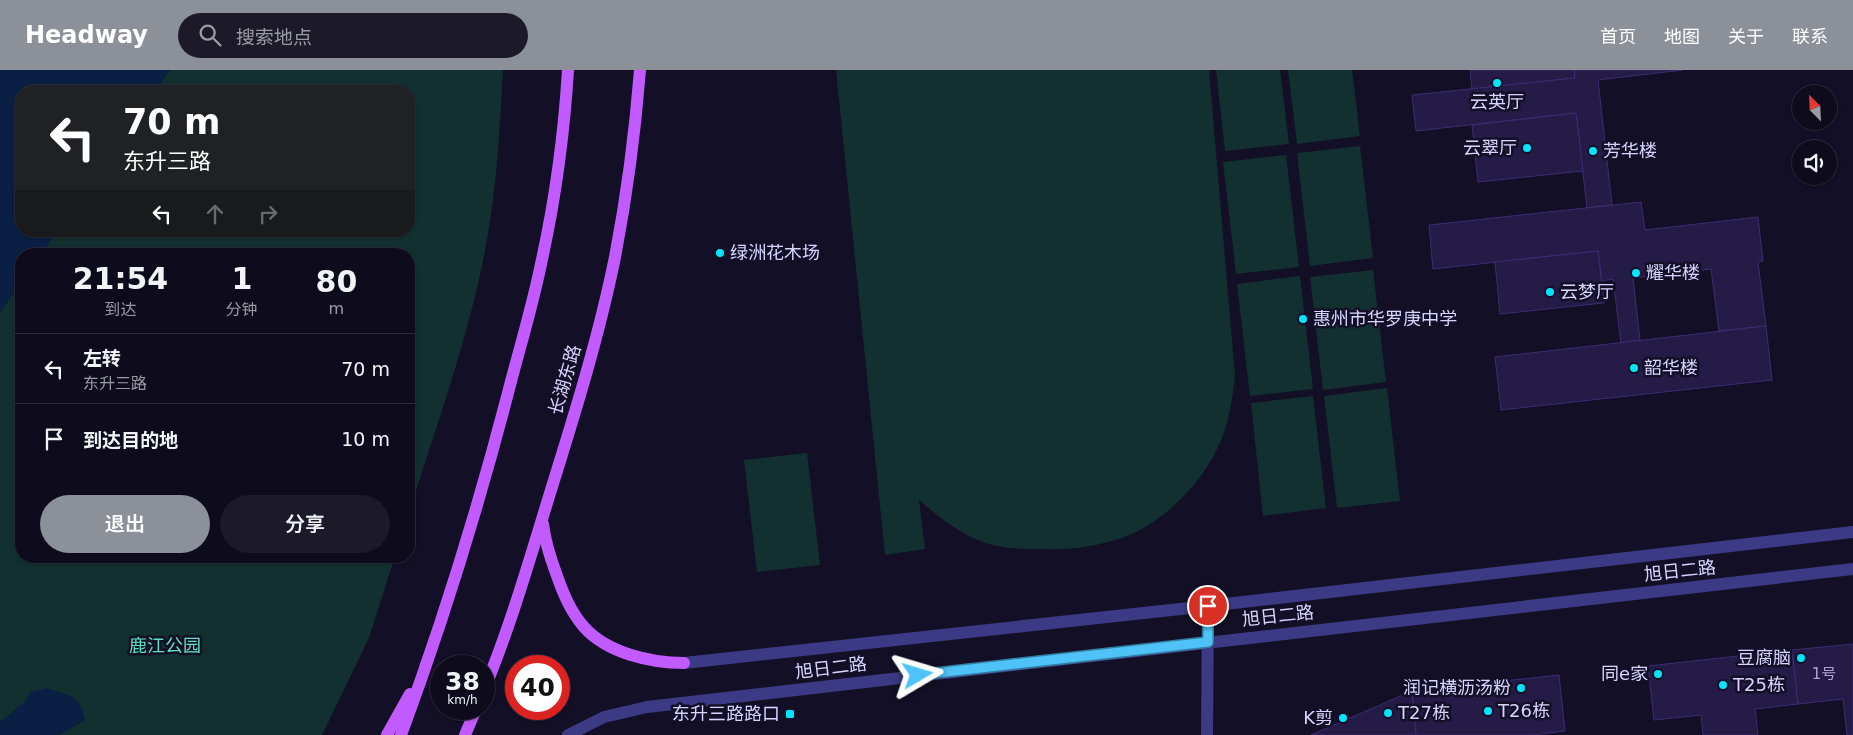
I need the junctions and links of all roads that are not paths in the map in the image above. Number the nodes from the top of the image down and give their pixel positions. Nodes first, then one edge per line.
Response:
1 (568, 70) edge
2 (640, 70) edge
3 (542, 520) junction
4 (1853, 532) edge
5 (1853, 568) edge
6 (1208, 606) junction
7 (1208, 642) junction
8 (429, 659) junction
9 (495, 662) edge
10 (684, 663) joint
11 (471, 720) edge
12 (387, 735) edge
13 (402, 735) edge
14 (465, 735) edge
15 (568, 735) edge
16 (1207, 735) edge

1 - 8 main road
2 - 3 main road, 长湖东路
3 - 9 main road, 长湖东路
3 - 10 main road
4 - 6 street, 旭日二路
5 - 7 street, 旭日二路
6 - 7 street
6 - 10 street, 旭日二路
7 - 15 street, 旭日二路
7 - 16 street
8 - 12 main road
8 - 13 main road
11 - 14 main road

